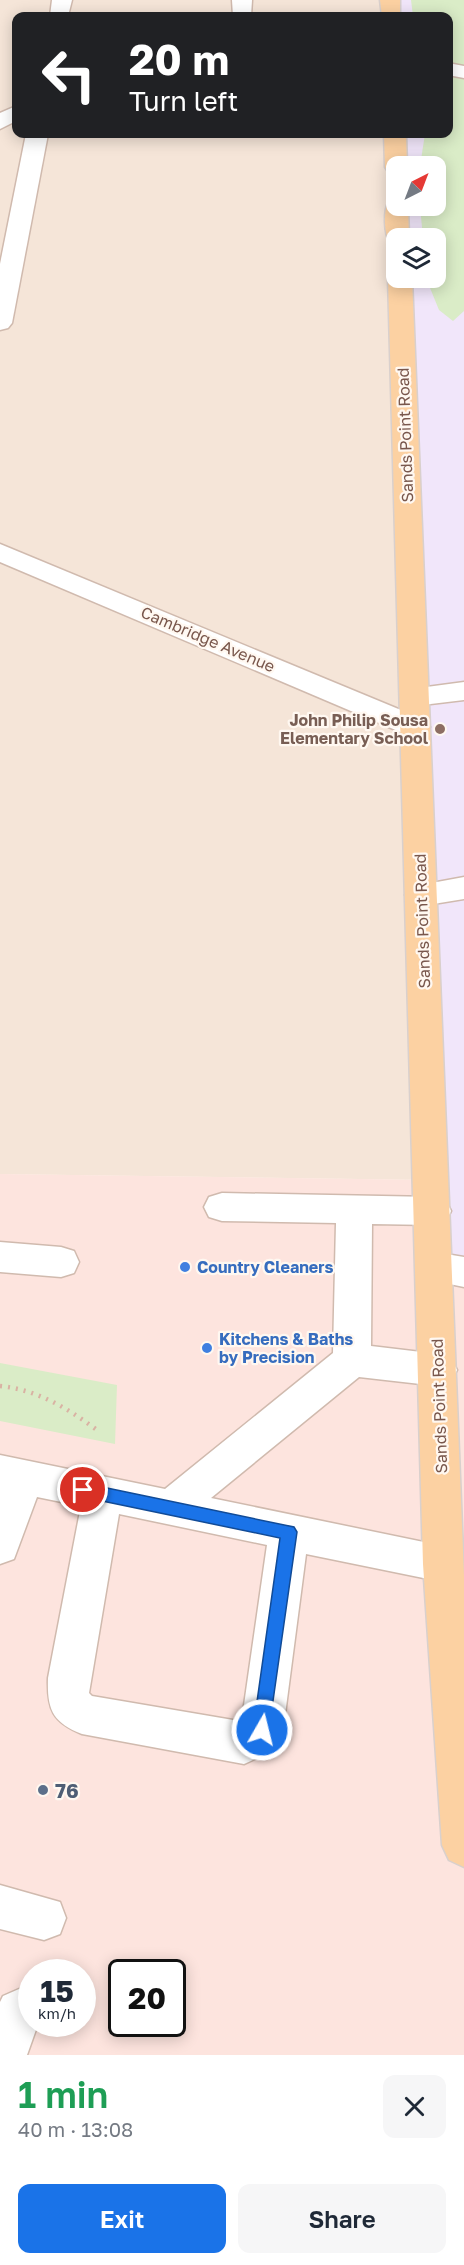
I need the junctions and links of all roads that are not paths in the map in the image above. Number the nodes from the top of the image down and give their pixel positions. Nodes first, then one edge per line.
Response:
1 (36, 138) edge
2 (395, 138) edge
3 (396, 156) edge
4 (400, 288) edge
5 (0, 323) edge
6 (0, 552) edge
7 (464, 691) edge
8 (415, 712) junction
9 (464, 888) edge
10 (421, 895) junction
11 (222, 1207) dead end
12 (354, 1210) junction
13 (433, 1211) junction
14 (0, 1257) edge
15 (62, 1262) dead end
16 (449, 1269) edge
17 (352, 1360) junction
18 (438, 1370) junction
19 (12, 1475) edge
20 (103, 1494) junction
21 (170, 1508) junction
22 (289, 1532) junction
23 (0, 1546) edge
24 (453, 1563) edge
25 (464, 1845) edge
26 (0, 1907) edge
27 (44, 1918) dead end
28 (18, 2012) dead end
29 (4, 2055) edge

1 - 5 street
2 - 3 main road
4 - 8 main road, Sands Point Road
6 - 8 street, Cambridge Avenue
7 - 8 street
8 - 10 main road, Sands Point Road
9 - 10 street
10 - 13 main road, Sands Point Road
11 - 12 street
12 - 13 street
12 - 17 street
13 - 16 main road, Sands Point Road
14 - 15 street
16 - 18 main road, Sands Point Road
17 - 18 street
17 - 21 street
18 - 24 main road, Sands Point Road
19 - 20 street
19 - 23 street
20 - 21 street
20 - 22 street
21 - 22 street
22 - 24 street
24 - 25 main road, Sands Point Road
26 - 27 street
28 - 29 street

